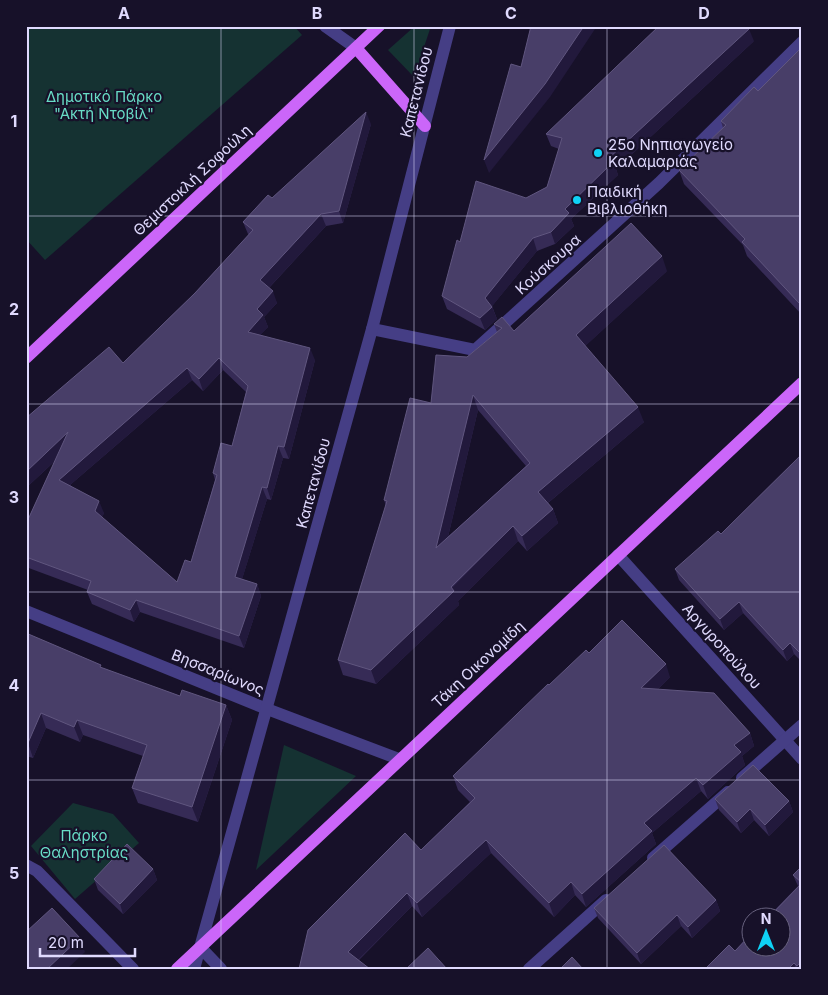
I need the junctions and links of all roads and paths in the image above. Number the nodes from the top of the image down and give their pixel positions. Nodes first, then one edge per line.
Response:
1 (325, 26) edge
2 (379, 26) edge
3 (450, 26) edge
4 (802, 42) edge
5 (356, 48) junction
6 (425, 126) junction
7 (372, 329) junction
8 (26, 358) edge
9 (802, 384) edge
10 (618, 555) junction
11 (26, 611) edge
12 (267, 709) junction
13 (802, 725) edge
14 (784, 741) junction
15 (802, 759) edge
16 (399, 760) junction
17 (26, 865) edge
18 (646, 865) edge
19 (616, 891) edge
20 (200, 947) junction
21 (133, 969) edge
22 (176, 969) edge
23 (194, 969) edge
24 (202, 969) edge
25 (220, 969) edge
26 (529, 969) edge

1 - 5 street
2 - 5 main road, Θεμιστοκλή Σοφούλη
3 - 6 street, Καπετανίδου
4 - 7 street, Κούσκουρα
5 - 6 main road
5 - 8 main road, Θεμιστοκλή Σοφούλη
6 - 7 street, Καπετανίδου
7 - 12 street, Καπετανίδου
9 - 10 main road, Τάκη Οικονομίδη
10 - 14 street, Αργυροπούλου
10 - 16 main road, Τάκη Οικονομίδη
11 - 12 street, Βησσαρίωνος
12 - 16 street, Βησσαρίωνος
12 - 20 street, Καπετανίδου
13 - 14 street
14 - 15 street, Αργυροπούλου
14 - 18 street
16 - 20 main road, Τάκη Οικονομίδη
17 - 21 street
19 - 26 street
20 - 22 main road, Τάκη Οικονομίδη
20 - 23 street, Καπετανίδου
20 - 24 street, Καπετανίδου
20 - 25 street

